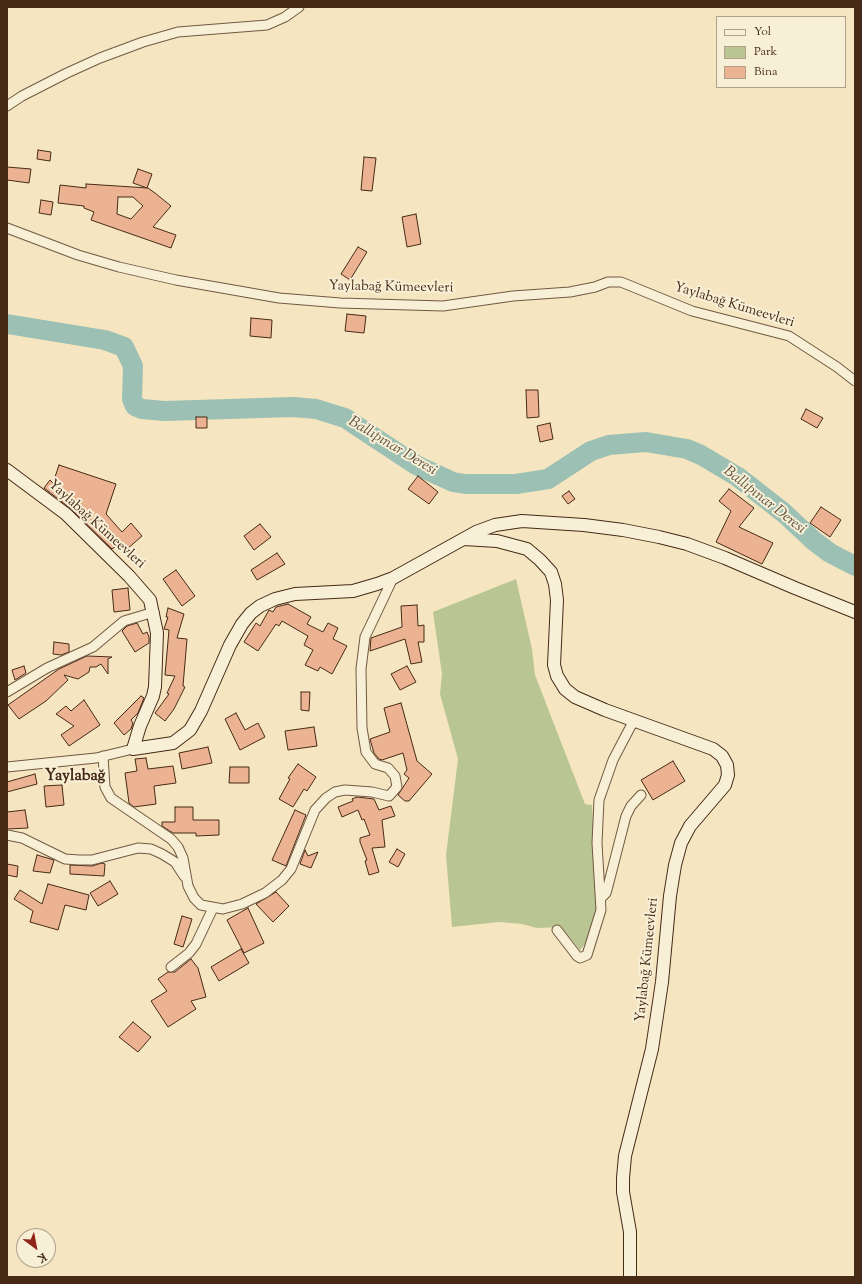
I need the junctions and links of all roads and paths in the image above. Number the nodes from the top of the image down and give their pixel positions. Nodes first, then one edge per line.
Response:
1 (299, 7) edge
2 (7, 106) edge
3 (7, 228) edge
4 (855, 381) edge
5 (7, 470) edge
6 (463, 539) junction
7 (393, 578) junction
8 (154, 612) junction
9 (855, 612) edge
10 (7, 692) edge
11 (634, 720) junction
12 (133, 749) junction
13 (103, 756) junction
14 (7, 767) edge
15 (641, 795) dead end
16 (7, 835) edge
17 (188, 886) junction
18 (601, 898) junction
19 (213, 908) junction
20 (557, 930) dead end
21 (171, 967) dead end
22 (630, 1277) edge

1 - 2 street
3 - 4 street, Yaylabağ Kümeevleri
5 - 8 street, Yaylabağ Kümeevleri
6 - 7 street
6 - 9 street
6 - 11 street, Yaylabağ Kümeevleri
7 - 12 street
7 - 19 street
8 - 10 street
8 - 12 street, Yaylabağ Kümeevleri
11 - 18 street
11 - 22 street, Yaylabağ Kümeevleri
12 - 13 street
13 - 14 street
13 - 17 street
15 - 18 street
16 - 17 street
17 - 19 street
18 - 20 street
19 - 21 street

